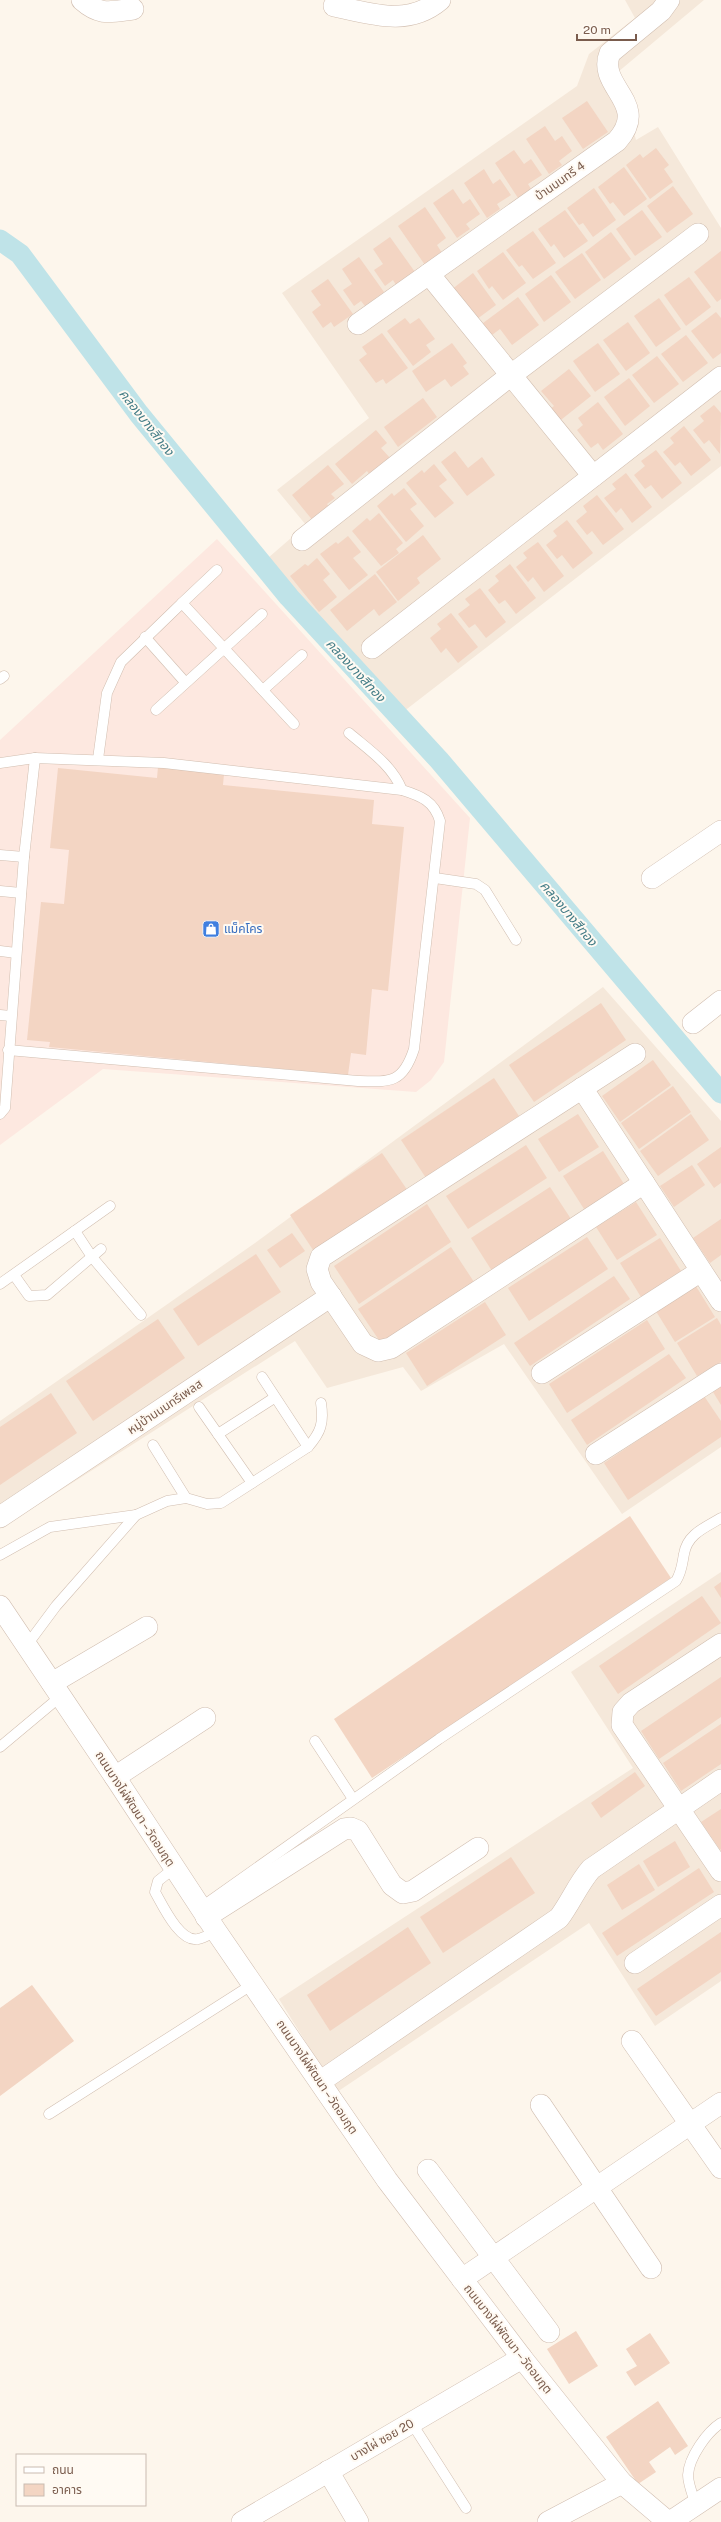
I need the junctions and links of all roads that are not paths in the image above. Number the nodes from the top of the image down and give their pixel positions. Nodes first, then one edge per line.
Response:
1 (82, 0) edge
2 (440, 0) edge
3 (670, 0) edge
4 (334, 6) dead end
5 (133, 9) dead end
6 (698, 234) dead end
7 (429, 274) junction
8 (358, 324) dead end
9 (510, 376) junction
10 (721, 377) edge
11 (593, 476) junction
12 (302, 540) dead end
13 (217, 570) dead end
14 (182, 603) junction
15 (262, 614) dead end
16 (145, 637) junction
17 (225, 648) junction
18 (372, 648) dead end
19 (302, 655) dead end
20 (185, 682) junction
21 (263, 690) junction
22 (156, 710) dead end
23 (294, 724) dead end
24 (349, 733) dead end
25 (35, 758) junction
26 (98, 759) junction
27 (0, 763) edge
28 (402, 790) junction
29 (721, 831) edge
30 (0, 855) edge
31 (24, 857) junction
32 (435, 878) junction
33 (652, 878) dead end
34 (0, 891) edge
35 (21, 893) junction
36 (516, 940) dead end
37 (0, 951) edge
38 (16, 953) junction
39 (721, 1001) edge
40 (0, 1015) edge
41 (11, 1016) junction
42 (693, 1023) dead end
43 (8, 1050) junction
44 (635, 1054) dead end
45 (3, 1081) edge
46 (582, 1088) junction
47 (0, 1114) edge
48 (644, 1184) junction
49 (110, 1206) dead end
50 (75, 1231) junction
51 (101, 1249) dead end
52 (92, 1257) junction
53 (701, 1271) junction
54 (14, 1275) junction
55 (0, 1284) edge
56 (331, 1296) junction
57 (721, 1301) edge
58 (141, 1315) dead end
59 (542, 1373) dead end
60 (721, 1374) edge
61 (262, 1377) dead end
62 (274, 1398) junction
63 (321, 1403) dead end
64 (199, 1407) dead end
65 (218, 1434) junction
66 (153, 1445) dead end
67 (308, 1447) junction
68 (596, 1454) dead end
69 (252, 1483) junction
70 (186, 1498) junction
71 (136, 1515) junction
72 (0, 1518) edge
73 (721, 1518) edge
74 (0, 1555) edge
75 (0, 1606) edge
76 (147, 1627) dead end
77 (721, 1644) edge
78 (27, 1645) junction
79 (57, 1689) junction
80 (205, 1718) dead end
81 (315, 1741) dead end
82 (0, 1747) edge
83 (115, 1776) junction
84 (721, 1780) edge
85 (354, 1799) junction
86 (679, 1809) junction
87 (478, 1848) dead end
88 (174, 1869) junction
89 (721, 1871) edge
90 (721, 1905) edge
91 (207, 1919) junction
92 (635, 1963) dead end
93 (253, 1984) junction
94 (632, 2041) dead end
95 (321, 2081) junction
96 (721, 2103) edge
97 (541, 2105) dead end
98 (49, 2114) dead end
99 (690, 2124) junction
100 (721, 2168) edge
101 (428, 2170) dead end
102 (597, 2187) junction
103 (494, 2257) junction
104 (651, 2268) dead end
105 (462, 2279) junction
106 (549, 2332) dead end
107 (522, 2358) junction
108 (411, 2422) junction
109 (721, 2423) edge
110 (328, 2471) junction
111 (622, 2482) junction
112 (721, 2488) edge
113 (696, 2505) junction
114 (466, 2508) dead end
115 (553, 2521) edge
116 (242, 2522) edge
117 (358, 2522) edge
118 (669, 2522) edge

1 - 5 street
2 - 4 street
3 - 7 street, บ้านนนทรี 4
6 - 9 street
7 - 8 street, บ้านนนทรี 4
7 - 9 street
9 - 11 street
9 - 12 street
10 - 11 street
11 - 18 street
13 - 14 lane
14 - 16 lane
14 - 17 lane
15 - 17 lane
16 - 20 lane
16 - 26 lane
17 - 20 lane
17 - 21 lane
19 - 21 lane
20 - 22 lane
21 - 23 lane
24 - 28 lane
25 - 26 lane
25 - 27 lane
25 - 31 lane
26 - 28 lane
28 - 32 lane
29 - 33 street
30 - 31 lane
31 - 35 lane
32 - 36 lane
32 - 43 lane
34 - 35 lane
35 - 38 lane
37 - 38 lane
38 - 41 lane
39 - 42 street
40 - 41 lane
41 - 43 lane
43 - 45 lane
44 - 46 street
45 - 47 lane
46 - 48 street
46 - 56 street
48 - 53 street
48 - 56 street
49 - 50 lane
50 - 52 lane
50 - 54 lane
51 - 52 lane
52 - 54 lane
52 - 58 lane
53 - 57 street
53 - 59 street
54 - 55 lane
56 - 72 street, หมู่บ้านนนทรีเพลส
60 - 68 street
61 - 62 lane
62 - 65 lane
62 - 67 lane
63 - 67 lane
64 - 65 lane
65 - 69 lane
66 - 70 lane
67 - 69 lane
69 - 70 lane
70 - 71 lane
71 - 74 lane
71 - 78 lane
73 - 85 lane
75 - 78 street, ถนนบางไผ่พัฒนา – วัดอมฤต
76 - 79 street
77 - 86 street
78 - 79 street, ถนนบางไผ่พัฒนา – วัดอมฤต
79 - 82 lane
79 - 83 street, ถนนบางไผ่พัฒนา – วัดอมฤต
80 - 83 street
81 - 85 lane
83 - 88 street, ถนนบางไผ่พัฒนา – วัดอมฤต
84 - 86 street
85 - 91 lane
86 - 89 street
86 - 95 street
87 - 91 street
88 - 91 street, ถนนบางไผ่พัฒนา – วัดอมฤต
88 - 91 lane
90 - 92 street
91 - 93 street, ถนนบางไผ่พัฒนา – วัดอมฤต
93 - 95 street, ถนนบางไผ่พัฒนา – วัดอมฤต
93 - 98 lane
94 - 99 street
95 - 105 street, ถนนบางไผ่พัฒนา – วัดอมฤต
96 - 99 street
97 - 102 street
99 - 100 street
99 - 102 street
101 - 103 street
102 - 103 street
102 - 104 street
103 - 105 street
103 - 106 street
105 - 107 street, ถนนบางไผ่พัฒนา – วัดอมฤต
107 - 108 street, บางไผ่ ซอย 20
107 - 111 street, ถนนบางไผ่พัฒนา – วัดอมฤต
108 - 110 street, บางไผ่ ซอย 20
108 - 114 lane
109 - 113 lane
110 - 116 street, บางไผ่ ซอย 20
110 - 117 street
111 - 115 street
111 - 118 street, ถนนบางไผ่พัฒนา – วัดอมฤต
112 - 113 street
113 - 118 street

